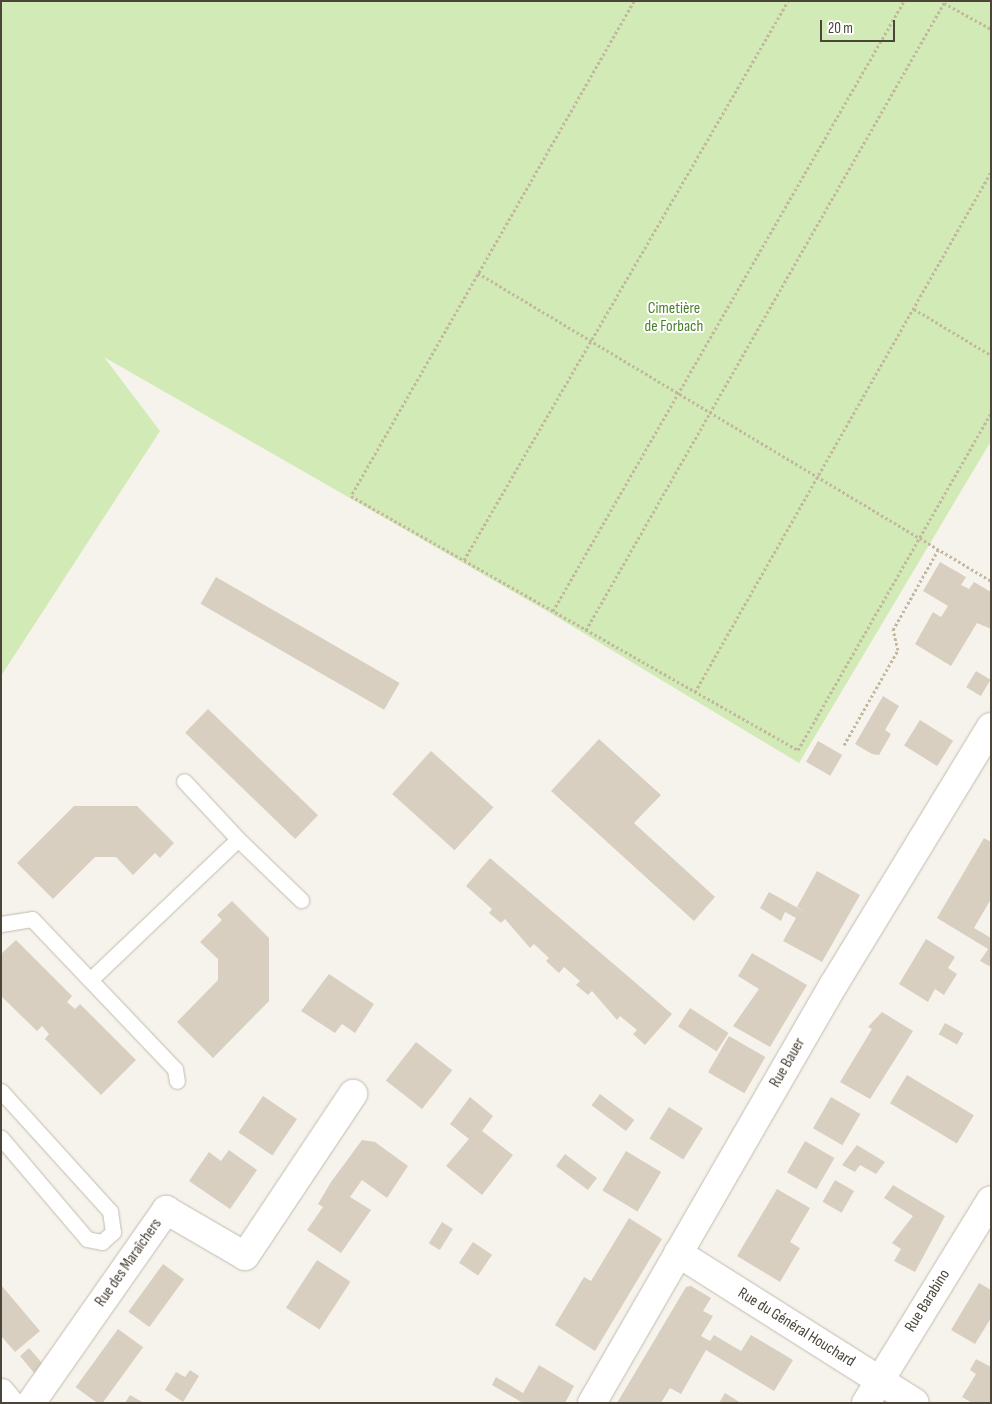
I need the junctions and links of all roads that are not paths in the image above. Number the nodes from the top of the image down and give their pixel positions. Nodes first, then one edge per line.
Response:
1 (991, 727) edge
2 (184, 781) dead end
3 (238, 839) junction
4 (301, 900) dead end
5 (1, 924) edge
6 (90, 980) junction
7 (177, 1081) dead end
8 (1, 1091) edge
9 (353, 1094) dead end
10 (1, 1138) edge
11 (991, 1200) edge
12 (678, 1253) junction
13 (873, 1392) edge
14 (1, 1393) edge
15 (9, 1403) edge
16 (31, 1403) edge
17 (592, 1403) edge
18 (915, 1403) edge

1 - 12 street, Rue Bauer
2 - 3 lane
3 - 4 lane
3 - 6 lane
5 - 6 lane
6 - 7 lane
8 - 10 lane
9 - 16 street, Rue des Maraîchers
11 - 13 street, Rue Barabino
12 - 13 street, Rue du Général Houchard
12 - 17 street, Rue Bauer
13 - 18 street, Rue du Général Houchard
14 - 15 street

